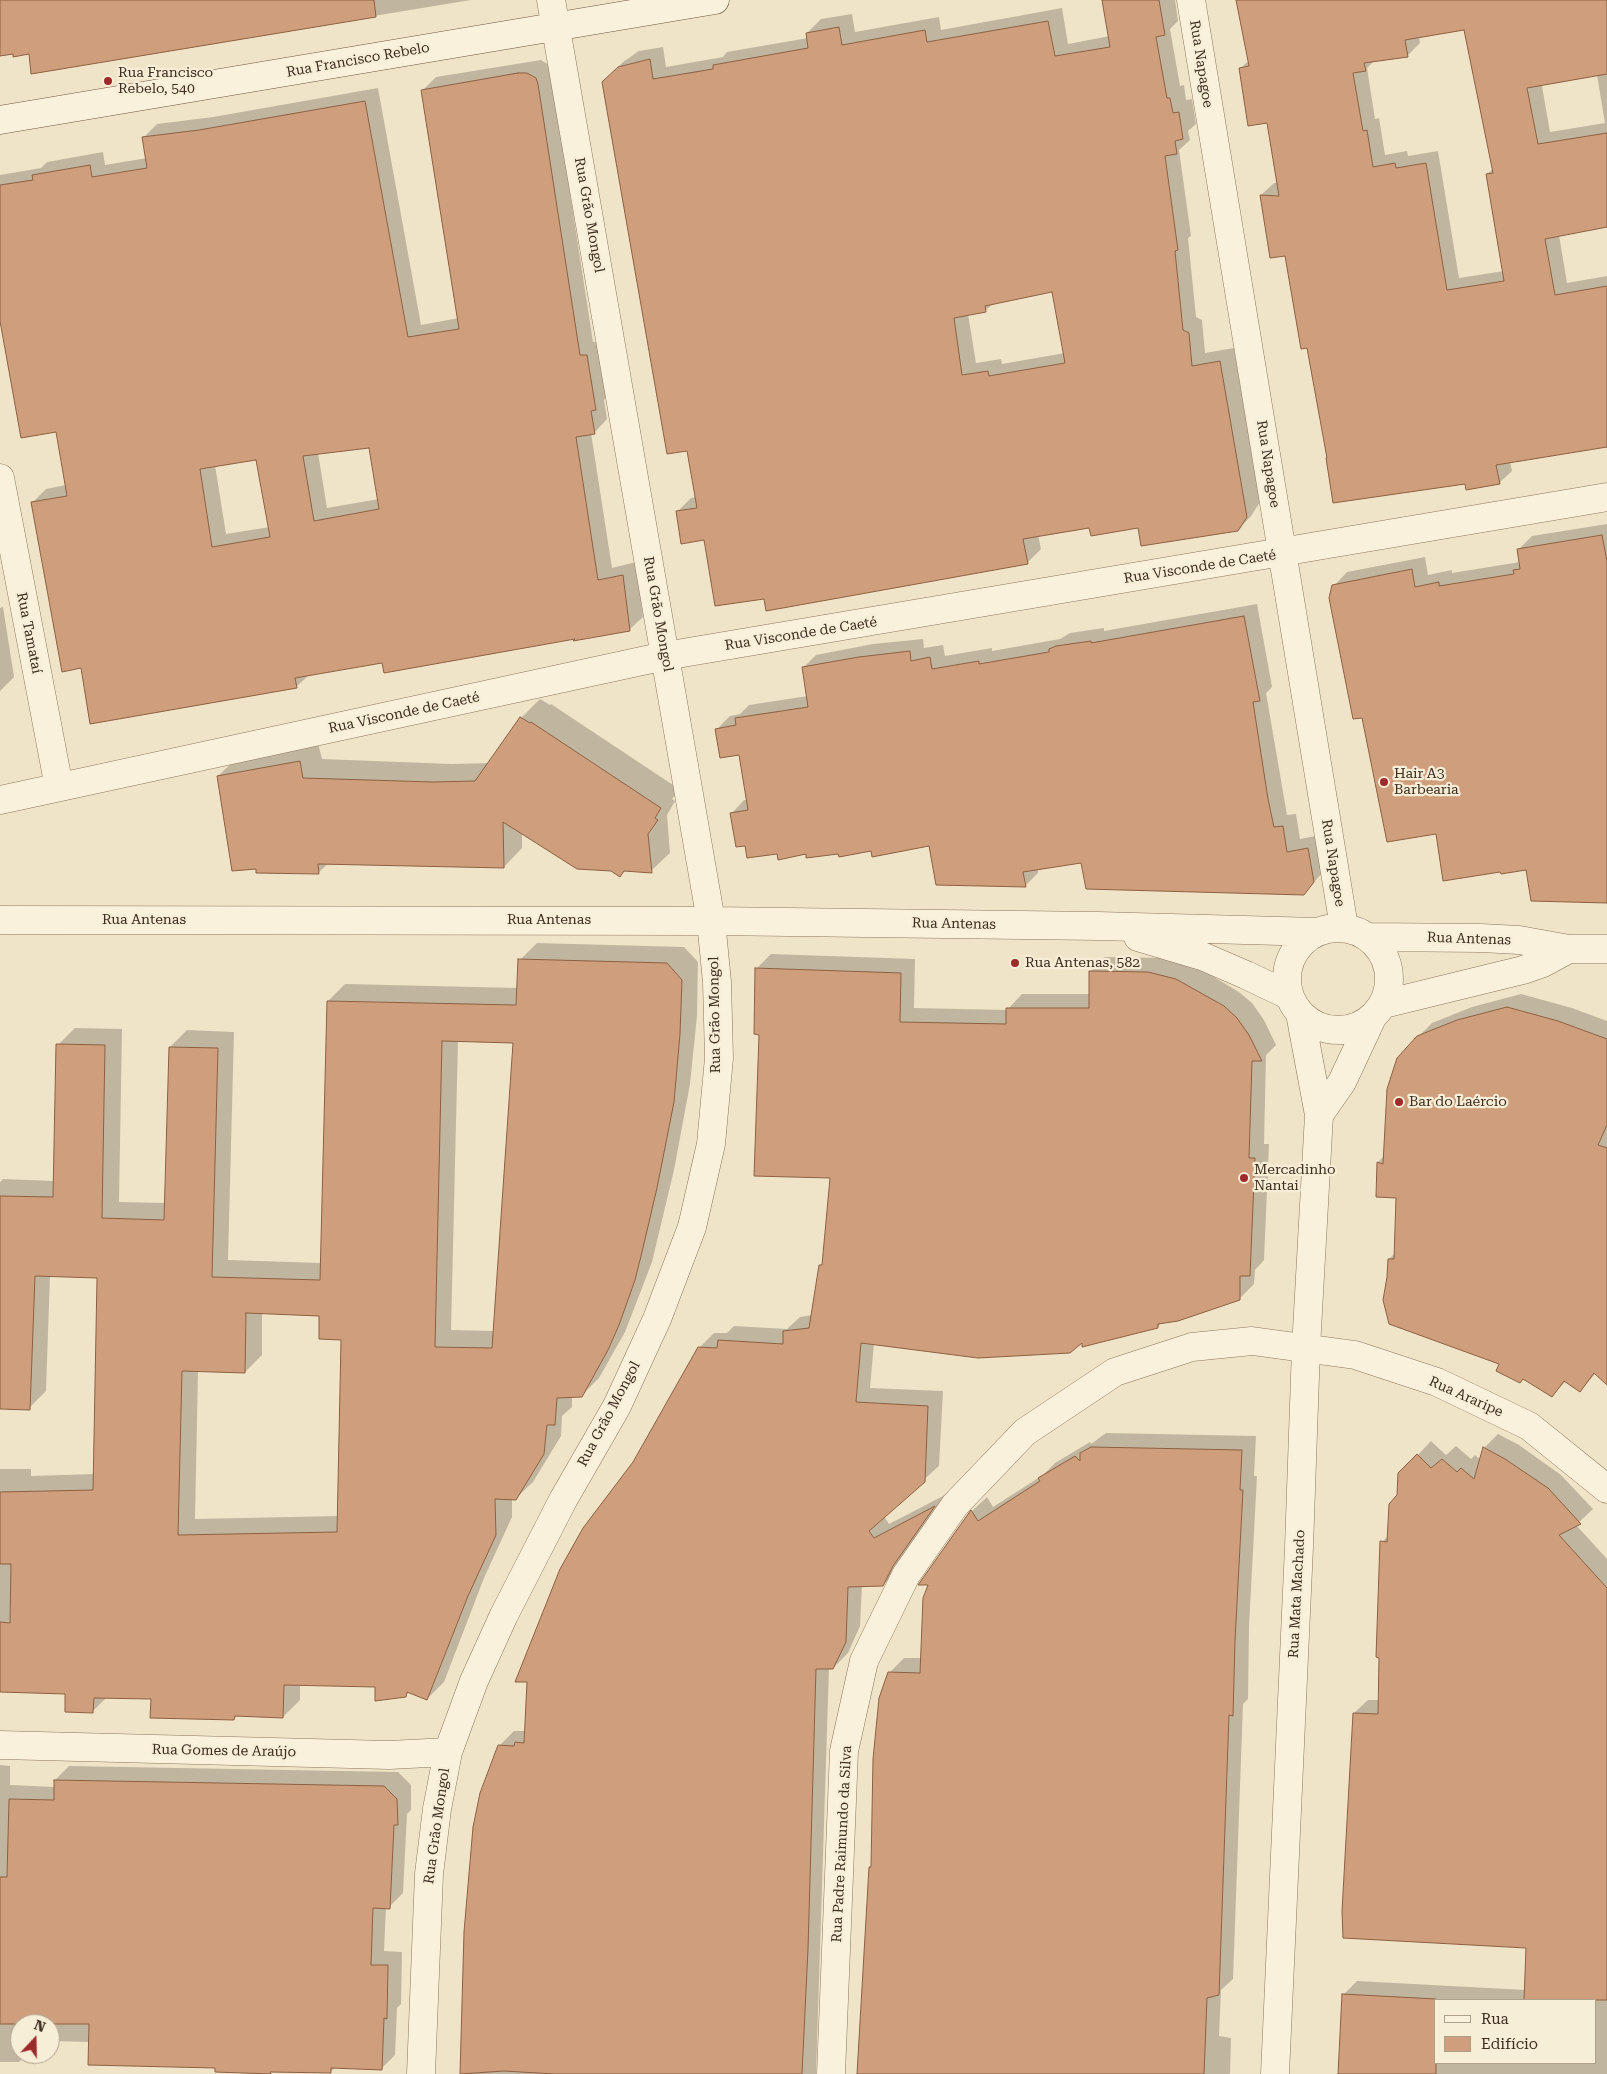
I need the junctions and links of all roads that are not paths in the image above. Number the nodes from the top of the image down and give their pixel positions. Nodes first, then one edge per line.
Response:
1 (715, 0) edge
2 (1191, 0) edge
3 (554, 13) edge
4 (0, 120) edge
5 (0, 478) edge
6 (1607, 498) edge
7 (1283, 553) junction
8 (665, 656) junction
9 (59, 787) junction
10 (0, 800) edge
11 (0, 920) edge
12 (711, 920) junction
13 (1098, 926) junction
14 (1317, 932) junction
15 (1356, 932) junction
16 (1569, 949) junction
17 (1607, 949) edge
18 (1295, 1005) junction
19 (1378, 1012) junction
20 (1318, 1114) junction
21 (1306, 1348) junction
22 (1607, 1489) edge
23 (0, 1745) edge
24 (448, 1752) junction
25 (421, 2074) edge
26 (831, 2074) edge
27 (1275, 2074) edge

1 - 3 street, Rua Francisco Rebelo
2 - 7 street, Rua Napagoe
3 - 4 street, Rua Francisco Rebelo
3 - 8 street, Rua Grão Mongol
5 - 9 street, Rua Tamataí
6 - 7 street, Rua Visconde de Caeté
7 - 8 street, Rua Visconde de Caeté
7 - 15 street, Rua Napagoe
8 - 9 street, Rua Visconde de Caeté
8 - 12 street, Rua Grão Mongol
9 - 10 street, Rua Visconde de Caeté
11 - 12 street, Rua Antenas
12 - 13 street, Rua Antenas
12 - 24 street, Rua Grão Mongol
13 - 14 street, Rua Antenas
13 - 18 street, Rua Antenas
14 - 15 street
14 - 18 street
15 - 16 street, Rua Antenas
15 - 19 street
16 - 17 street, Rua Antenas
16 - 19 street, Rua Antenas
18 - 19 street
18 - 20 street, Rua Mata Machado
19 - 20 street
20 - 21 street, Rua Mata Machado
21 - 22 street, Rua Araripe
21 - 26 street, Rua Padre Raimundo da Silva
21 - 27 street, Rua Mata Machado
23 - 24 street, Rua Gomes de Araújo
24 - 25 street, Rua Grão Mongol

